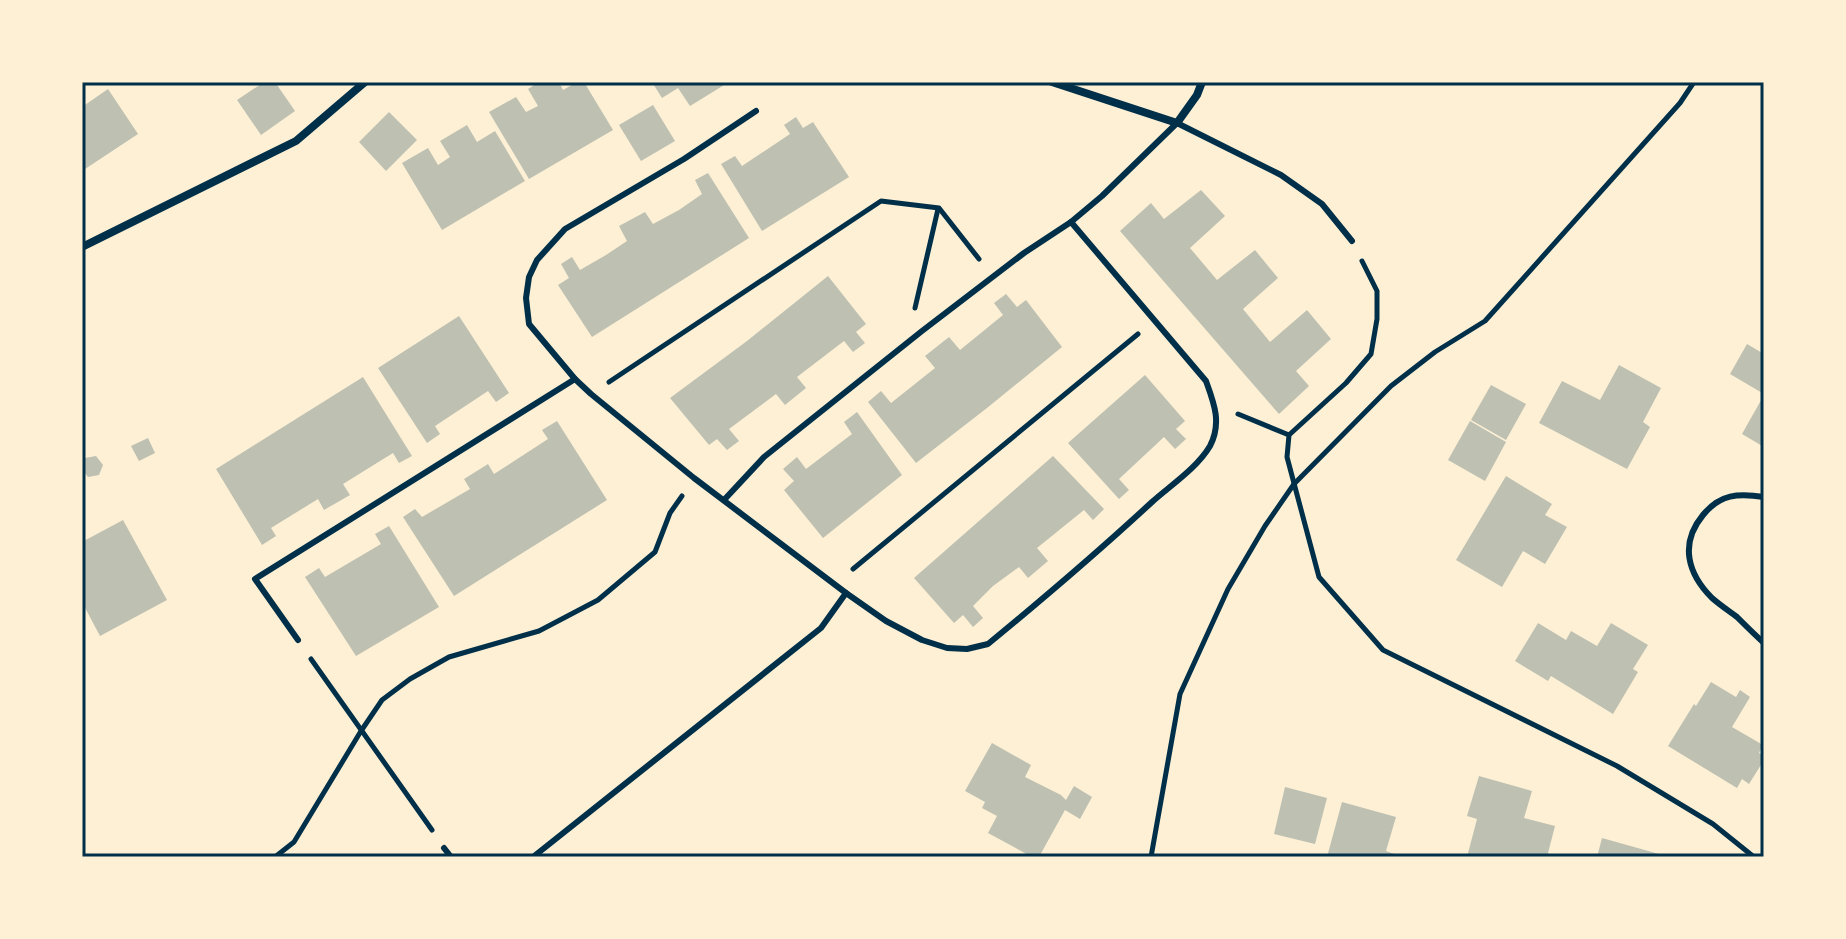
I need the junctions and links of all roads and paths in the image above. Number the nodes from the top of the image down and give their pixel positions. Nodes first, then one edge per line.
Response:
1 (365, 82) edge
2 (1052, 82) edge
3 (1202, 82) edge
4 (1694, 82) edge
5 (756, 111) dead end
6 (1177, 123) junction
7 (939, 208) junction
8 (1071, 222) junction
9 (1352, 241) joint
10 (82, 247) edge
11 (994, 276) junction
12 (1154, 320) junction
13 (906, 344) junction
14 (575, 379) junction
15 (591, 394) junction
16 (1216, 407) junction
17 (1289, 435) junction
18 (694, 478) junction
19 (1294, 484) junction
20 (1764, 497) edge
21 (724, 500) junction
22 (834, 584) junction
23 (846, 593) junction
24 (1764, 628) edge
25 (298, 640) joint
26 (1761, 640) edge
27 (361, 731) junction
28 (444, 848) joint
29 (275, 857) edge
30 (451, 857) edge
31 (533, 857) edge
32 (1151, 857) edge
33 (1754, 857) edge

1 - 10 street
2 - 6 street
3 - 6 street
4 - 19 path
5 - 14 lane
6 - 8 lane
6 - 9 lane
7 - 11 path
7 - 13 path
7 - 15 path
8 - 11 lane
8 - 12 lane
9 - 17 path
11 - 13 lane
12 - 16 lane
12 - 22 path
13 - 21 lane
14 - 15 lane
14 - 25 lane
15 - 18 lane
16 - 17 path
16 - 23 lane
17 - 19 path
18 - 21 lane
18 - 27 path
19 - 32 path
19 - 33 path
20 - 26 lane
21 - 22 lane
22 - 23 lane
23 - 31 lane
24 - 26 lane
25 - 27 path
27 - 28 path
27 - 29 path
28 - 30 lane

